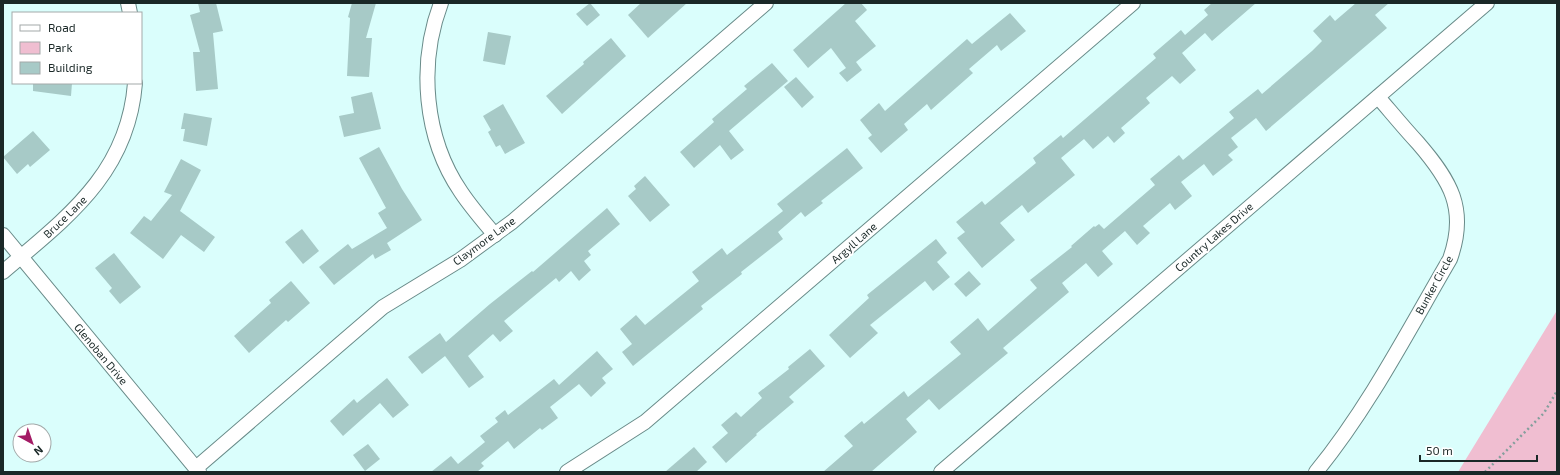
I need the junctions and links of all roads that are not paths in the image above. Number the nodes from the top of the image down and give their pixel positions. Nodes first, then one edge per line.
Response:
1 (441, 3) edge
2 (766, 3) edge
3 (1133, 3) edge
4 (1487, 3) edge
5 (136, 84) edge
6 (1378, 97) junction
7 (3, 235) edge
8 (495, 235) junction
9 (21, 257) junction
10 (3, 272) edge
11 (197, 470) edge
12 (567, 472) edge
13 (941, 472) edge
14 (1316, 472) edge

1 - 8 street
2 - 8 street, Claymore Lane
3 - 12 street, Argyll Lane
4 - 6 street, Country Lakes Drive
5 - 9 street, Bruce Lane
6 - 13 street, Country Lakes Drive
6 - 14 street, Bunker Circle
7 - 9 street, Glenoban Drive
8 - 11 street, Claymore Lane
9 - 10 street, Bruce Lane
9 - 11 street, Glenoban Drive

